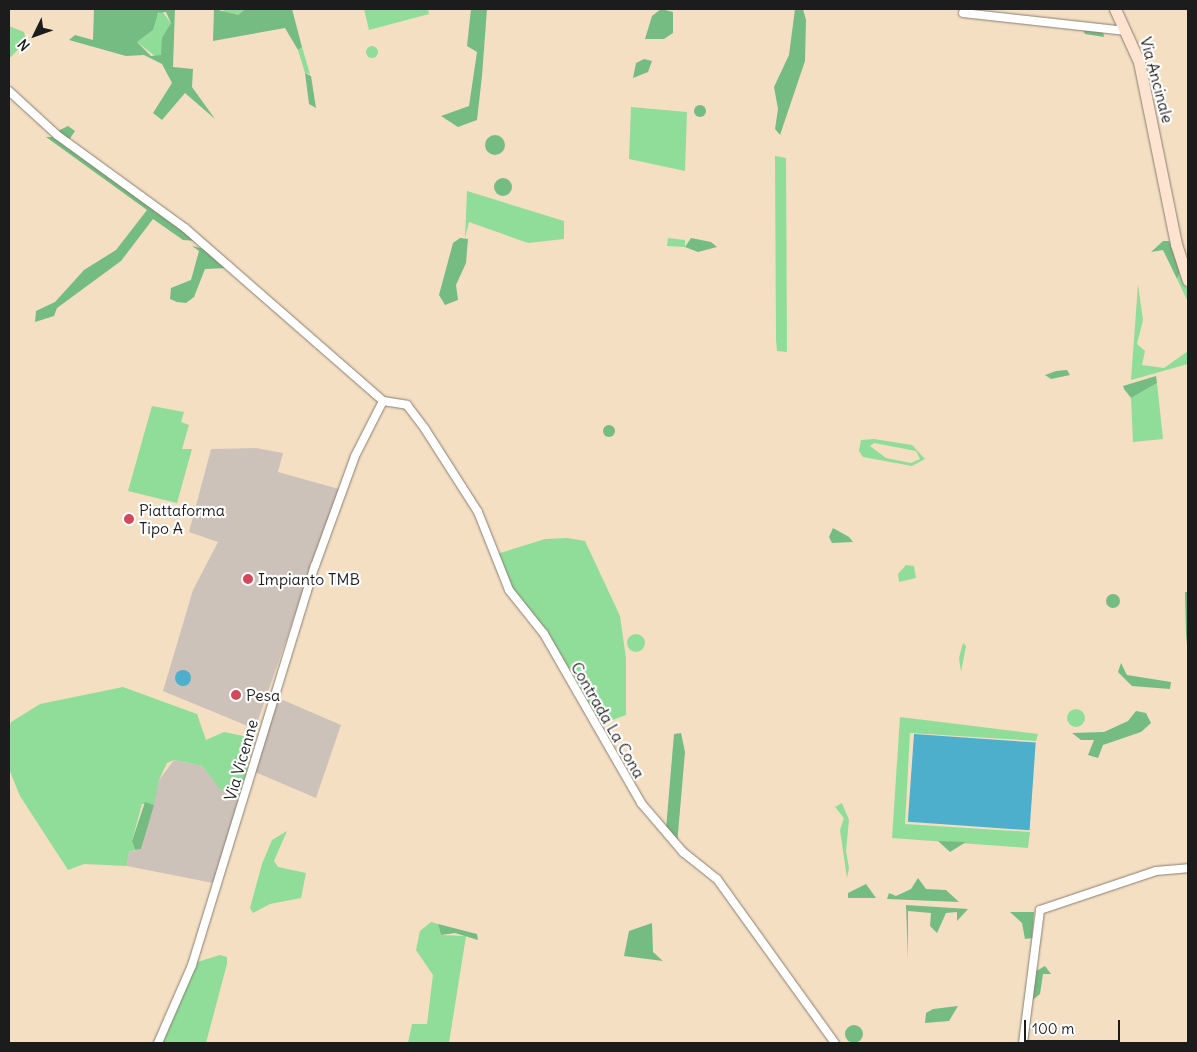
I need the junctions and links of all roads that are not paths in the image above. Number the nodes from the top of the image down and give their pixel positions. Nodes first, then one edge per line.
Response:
1 (1115, 9) edge
2 (963, 14) dead end
3 (1126, 31) junction
4 (9, 91) edge
5 (1188, 280) edge
6 (383, 401) junction
7 (1188, 868) edge
8 (158, 1043) edge
9 (835, 1043) edge
10 (1023, 1043) edge

1 - 3 main road, Via Ancinale
2 - 3 street
3 - 5 main road, Via Ancinale
4 - 6 street
6 - 8 street, Via Vicenne
6 - 9 street, Contrada La Cona
7 - 10 street

